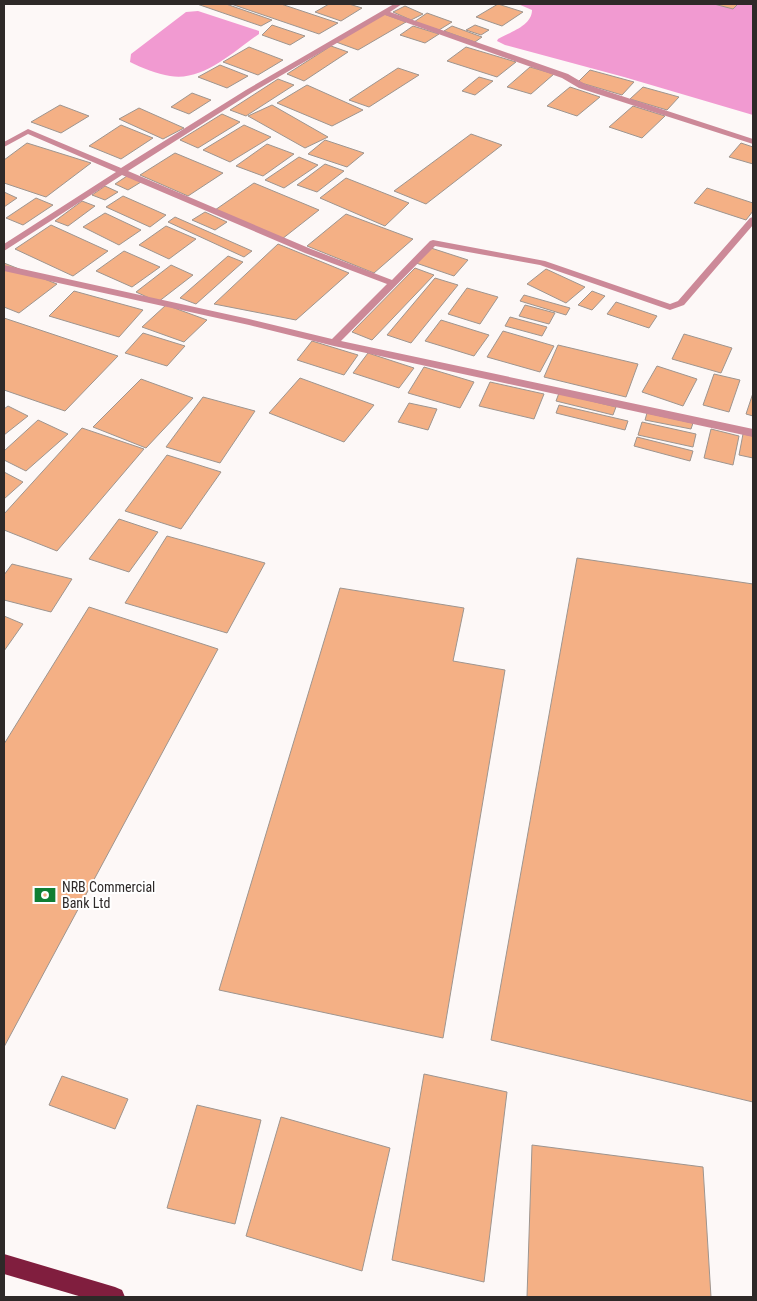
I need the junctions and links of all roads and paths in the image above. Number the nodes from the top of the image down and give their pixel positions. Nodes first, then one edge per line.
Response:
1 (399, 4) edge
2 (384, 12) junction
3 (753, 142) edge
4 (4, 145) edge
5 (122, 171) junction
6 (753, 220) edge
7 (4, 248) edge
8 (4, 268) edge
9 (392, 284) junction
10 (334, 344) junction
11 (753, 433) edge
12 (4, 1264) edge
13 (115, 1297) edge

1 - 2 street
2 - 3 street
2 - 5 street
4 - 5 street
5 - 7 street
5 - 9 street
6 - 9 street
8 - 10 street
9 - 10 street
10 - 11 street
12 - 13 highway

